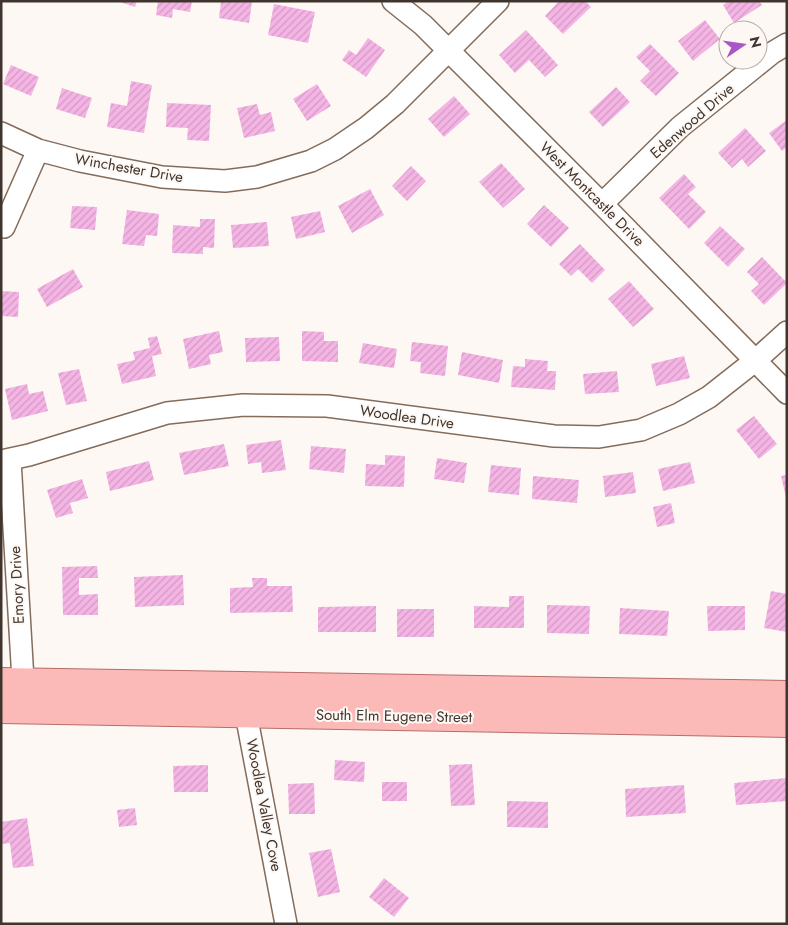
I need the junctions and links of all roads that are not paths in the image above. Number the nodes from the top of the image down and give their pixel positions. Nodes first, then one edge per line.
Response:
1 (393, 1) edge
2 (498, 1) edge
3 (787, 44) edge
4 (448, 51) junction
5 (1, 133) edge
6 (38, 150) junction
7 (602, 204) junction
8 (4, 227) dead end
9 (787, 332) edge
10 (756, 360) junction
11 (787, 392) edge
12 (6, 461) edge
13 (12, 682) edge
14 (247, 686) junction
15 (787, 695) edge
16 (13, 710) edge
17 (246, 714) junction
18 (787, 723) edge
19 (286, 924) edge

1 - 4 street, West Montcastle Drive
2 - 4 street, Winchester Drive
3 - 7 street, Edenwood Drive
4 - 6 street, Winchester Drive
4 - 7 street, West Montcastle Drive
5 - 6 street, Winchester Drive
6 - 8 street
7 - 10 street, West Montcastle Drive
9 - 10 street, Woodlea Drive
10 - 11 street, West Montcastle Drive
10 - 12 street, Woodlea Drive
12 - 13 street, Emory Drive
13 - 14 main road, South Elm Eugene Street
13 - 16 street, Emory Drive
14 - 15 main road, South Elm Eugene Street
14 - 17 street, Woodlea Valley Cove
16 - 17 main road, South Elm Eugene Street
17 - 18 main road, South Elm Eugene Street
17 - 19 street, Woodlea Valley Cove

